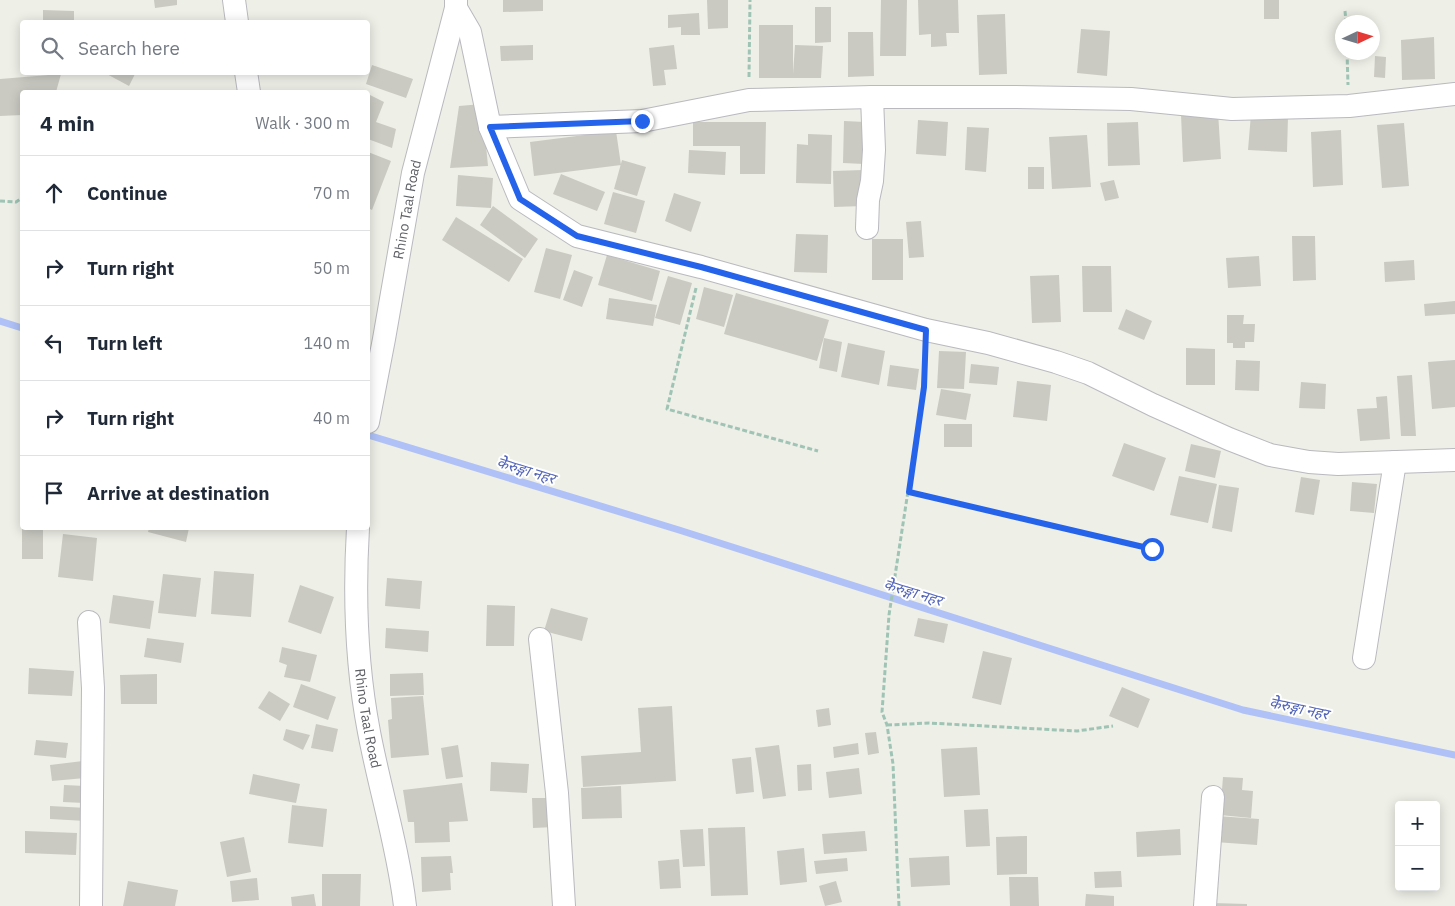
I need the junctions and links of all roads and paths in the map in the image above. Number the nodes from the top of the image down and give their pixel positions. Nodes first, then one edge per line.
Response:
1 (234, 0) edge
2 (750, 0) edge
3 (456, 4) edge
4 (1345, 11) dead end
5 (1345, 15) edge
6 (238, 20) edge
7 (1347, 60) edge
8 (246, 75) edge
9 (249, 90) edge
10 (1455, 94) edge
11 (872, 97) junction
12 (749, 100) junction
13 (1349, 106) junction
14 (490, 127) junction
15 (20, 199) edge
16 (0, 201) edge
17 (867, 228) dead end
18 (701, 267) junction
19 (926, 330) junction
20 (370, 411) edge
21 (818, 451) dead end
22 (1455, 460) edge
23 (1395, 462) junction
24 (909, 492) junction
25 (358, 530) edge
26 (1152, 549) dead end
27 (89, 622) dead end
28 (540, 640) dead end
29 (1364, 658) dead end
30 (887, 725) junction
31 (1113, 726) dead end
32 (1213, 797) dead end
33 (91, 906) edge
34 (405, 906) edge
35 (564, 906) edge
36 (899, 906) edge
37 (1205, 906) edge

1 - 6 street
2 - 12 path
3 - 14 street
3 - 20 street, Rhino Taal Road
4 - 5 path
7 - 13 path
8 - 9 street
10 - 13 street
11 - 12 street
11 - 13 street
11 - 17 street
12 - 14 street
14 - 18 street
15 - 16 path
18 - 19 street
18 - 21 path
19 - 23 street
19 - 24 path
22 - 23 street
23 - 29 street
24 - 26 path
24 - 30 path
25 - 34 street, Rhino Taal Road
27 - 33 street
28 - 35 street
30 - 31 path
30 - 36 path
32 - 37 street

